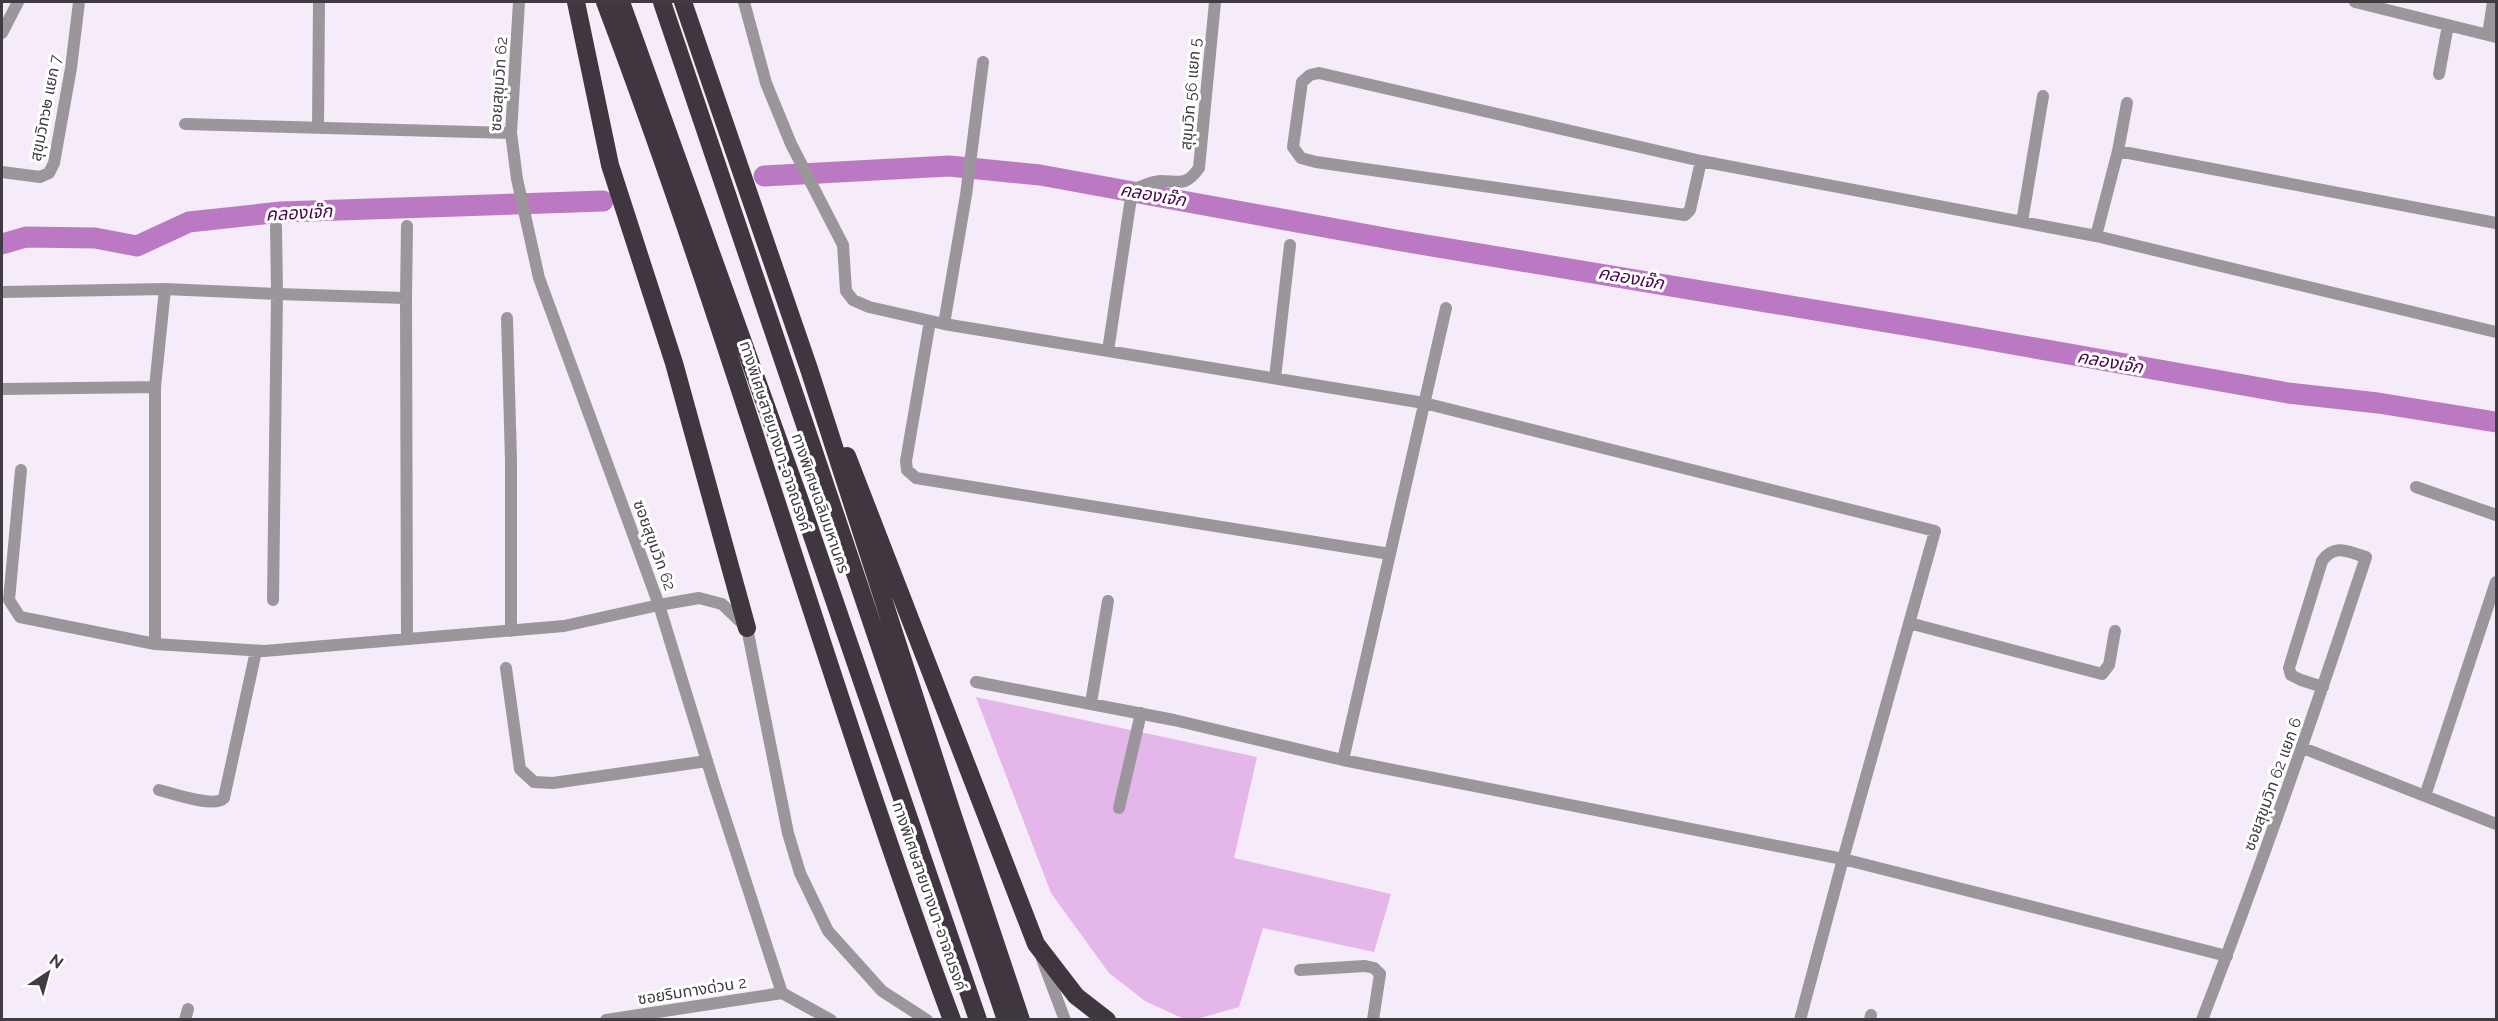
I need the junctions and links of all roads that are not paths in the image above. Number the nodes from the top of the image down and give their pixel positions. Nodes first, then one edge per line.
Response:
1 (18, 2) edge
2 (79, 2) edge
3 (319, 2) edge
4 (519, 2) edge
5 (576, 2) edge
6 (605, 2) edge
7 (621, 2) edge
8 (662, 2) edge
9 (683, 2) edge
10 (744, 2) edge
11 (1215, 2) edge
12 (2355, 2) edge
13 (2493, 2) edge
14 (2448, 25) junction
15 (2, 33) edge
16 (2492, 36) edge
17 (984, 62) dead end
18 (2439, 74) dead end
19 (2043, 96) dead end
20 (2127, 103) dead end
21 (185, 124) dead end
22 (318, 128) junction
23 (511, 133) junction
24 (2118, 151) junction
25 (1701, 161) junction
26 (2, 172) edge
27 (2022, 222) junction
28 (2496, 223) edge
29 (276, 226) dead end
30 (407, 226) dead end
31 (2096, 236) junction
32 (1290, 244) dead end
33 (165, 289) junction
34 (2, 292) edge
35 (277, 294) junction
36 (406, 298) junction
37 (1446, 308) dead end
38 (507, 318) dead end
39 (930, 321) junction
40 (944, 324) junction
41 (2496, 332) edge
42 (1108, 351) junction
43 (809, 369) junction
44 (1275, 378) junction
45 (155, 387) junction
46 (2, 389) edge
47 (1425, 403) junction
48 (21, 470) dead end
49 (2416, 487) dead end
50 (2496, 515) edge
51 (1390, 554) junction
52 (2496, 582) edge
53 (273, 600) dead end
54 (1108, 601) dead end
55 (659, 605) junction
56 (1909, 623) junction
57 (747, 628) junction
58 (511, 630) junction
59 (2115, 631) dead end
60 (407, 639) junction
61 (155, 644) junction
62 (256, 651) junction
63 (506, 668) dead end
64 (976, 682) dead end
65 (2323, 687) junction
66 (1091, 703) junction
67 (1141, 713) junction
68 (2302, 748) junction
69 (1343, 760) junction
70 (707, 761) junction
71 (159, 790) dead end
72 (2425, 796) junction
73 (1119, 808) dead end
74 (2496, 824) edge
75 (1843, 859) junction
76 (1036, 944) junction
77 (2227, 956) junction
78 (1300, 970) dead end
79 (782, 993) junction
80 (648, 1017) edge
81 (606, 1020) edge
82 (831, 1020) edge
83 (927, 1020) edge
84 (952, 1020) edge
85 (978, 1020) edge
86 (1006, 1020) edge
87 (1021, 1020) edge
88 (1065, 1020) edge
89 (1107, 1020) edge
90 (1373, 1020) edge
91 (1800, 1020) edge
92 (2202, 1020) edge

1 - 15 street
2 - 26 street, สุขุมวิท๖๒ แยก 7
3 - 22 street
4 - 23 street, ซอยสุขุมวิท 62
5 - 57 highway
6 - 84 highway, ทางพิเศษสายบางนา-อาจณรงค์
7 - 85 highway, ทางพิเศษเฉลิมมหานคร
8 - 86 highway, ทางพิเศษสายบางนา-อาจณรงค์
9 - 43 highway, ทางพิเศษเฉลิมมหานคร
10 - 39 street
11 - 42 street, สุขุมวิท 56 แยก 5
12 - 14 street
13 - 16 street
14 - 16 street
14 - 18 street
17 - 40 street
19 - 27 street
20 - 24 street
21 - 22 street
22 - 23 street
23 - 55 street, ซอยสุขุมวิท 62
24 - 28 street
24 - 31 street
25 - 25 street
25 - 27 street
27 - 31 street
29 - 35 street
30 - 36 street
31 - 41 street
32 - 44 street
33 - 34 street
33 - 35 street
33 - 45 street
35 - 36 street
35 - 53 street
36 - 60 street
37 - 47 street
38 - 58 street
39 - 40 street
39 - 51 street
40 - 42 street
42 - 44 street
43 - 76 highway
43 - 87 highway, ทางพิเศษเฉลิมมหานคร
44 - 47 street
45 - 46 street
45 - 61 street
47 - 51 street
47 - 56 street
48 - 61 street
49 - 50 street
51 - 69 street
52 - 72 street
54 - 66 street
55 - 57 street, ซอยสุขุมวิท 62
55 - 58 street
55 - 70 street
56 - 59 street
56 - 75 street
57 - 83 street
58 - 60 street
60 - 62 street
61 - 62 street
62 - 71 street
63 - 70 street
64 - 66 street
65 - 65 street, ซอยสุขุมวิท 62 แยก 6
65 - 68 street, ซอยสุขุมวิท 62 แยก 6
66 - 67 street
67 - 69 street
67 - 73 street
68 - 72 street
68 - 77 street, ซอยสุขุมวิท 62 แยก 6
69 - 75 street
70 - 79 street
72 - 74 street
75 - 77 street
75 - 91 street
76 - 88 street
76 - 89 highway
77 - 92 street, ซอยสุขุมวิท 62 แยก 6
78 - 90 street
79 - 80 street, ซอยริมทางด่วน 2
79 - 82 street
80 - 81 street, ซอยริมทางด่วน 2

